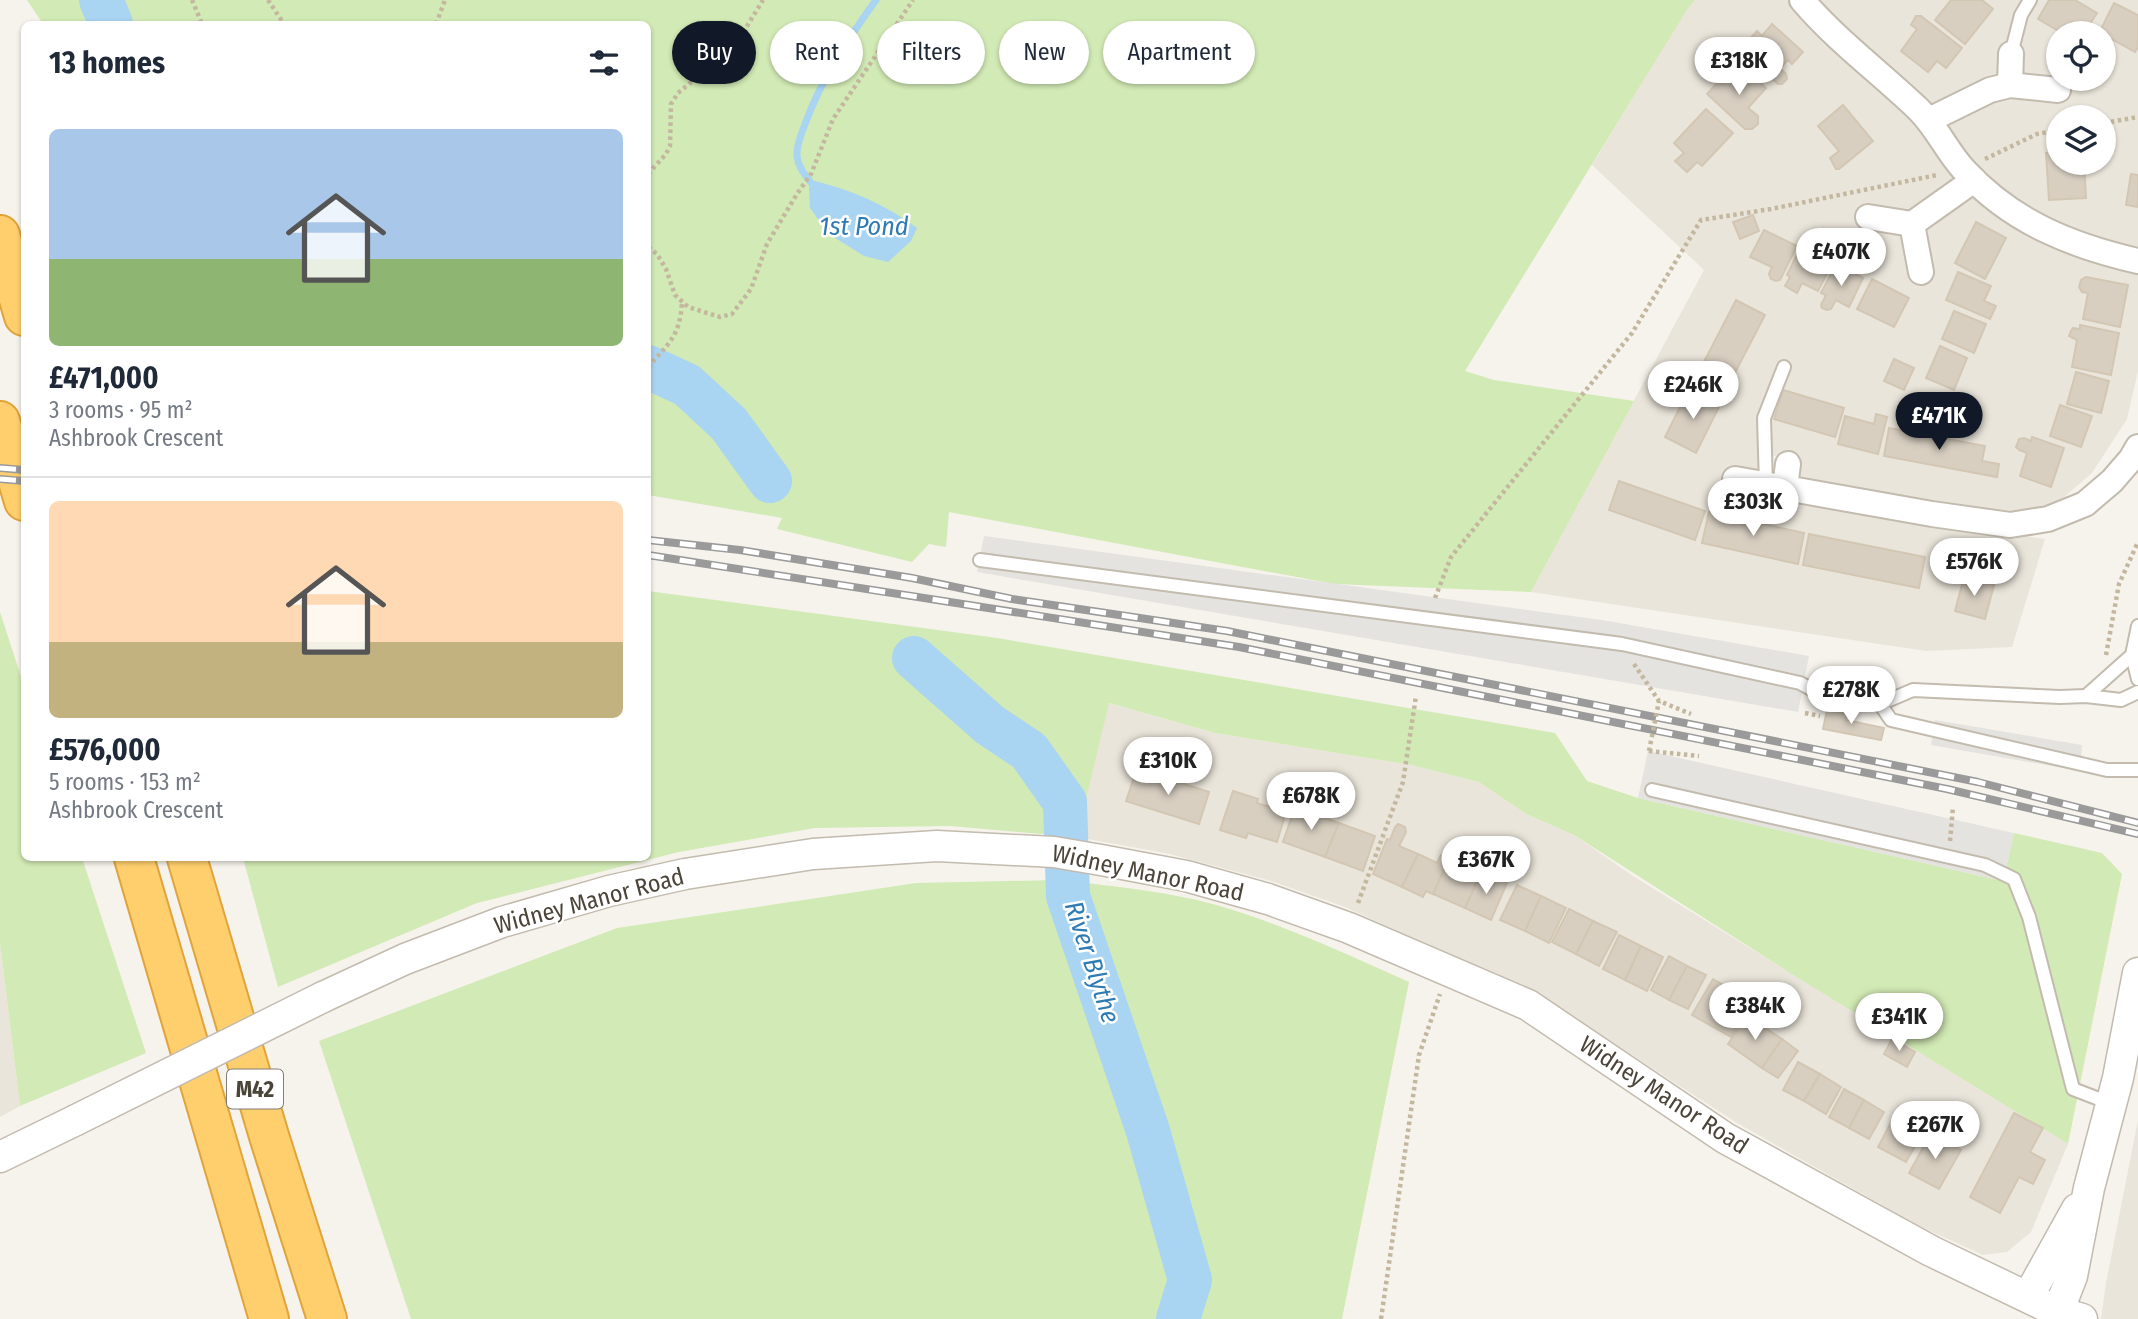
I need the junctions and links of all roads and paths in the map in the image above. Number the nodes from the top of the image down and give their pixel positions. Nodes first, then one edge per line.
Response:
1 (192, 0) edge
2 (268, 0) edge
3 (445, 0) edge
4 (763, 0) edge
5 (913, 0) edge
6 (1802, 0) edge
7 (2030, 0) edge
8 (201, 21) edge
9 (282, 21) edge
10 (437, 21) edge
11 (2011, 54) joint
12 (2010, 85) junction
13 (2046, 89) edge
14 (2138, 117) edge
15 (1929, 120) junction
16 (2116, 121) edge
17 (2046, 132) edge
18 (651, 171) edge
19 (1969, 175) junction
20 (1868, 217) dead end
21 (1912, 224) junction
22 (0, 235) edge
23 (651, 249) edge
24 (2138, 261) edge
25 (1921, 272) dead end
26 (682, 301) junction
27 (21, 306) edge
28 (651, 363) edge
29 (1784, 367) dead end
30 (0, 421) edge
31 (2138, 447) edge
32 (1735, 479) dead end
33 (1780, 479) junction
34 (21, 491) edge
35 (2138, 542) edge
36 (980, 560) dead end
37 (1435, 598) dead end
38 (2138, 626) edge
39 (1622, 645) junction
40 (2132, 656) junction
41 (2105, 661) dead end
42 (2138, 679) edge
43 (2138, 692) edge
44 (1416, 696) dead end
45 (2086, 696) junction
46 (1659, 701) junction
47 (1880, 704) junction
48 (1805, 713) dead end
49 (1691, 714) dead end
50 (1820, 716) dead end
51 (1699, 756) dead end
52 (2138, 770) edge
53 (1652, 790) dead end
54 (1953, 807) dead end
55 (1948, 857) junction
56 (135, 861) edge
57 (188, 861) edge
58 (1349, 928) junction
59 (1449, 970) junction
60 (2138, 973) edge
61 (2123, 1088) edge
62 (0, 1157) edge
63 (2089, 1188) junction
64 (2072, 1276) junction
65 (2028, 1297) junction
66 (2066, 1317) edge
67 (269, 1319) edge
68 (327, 1319) edge
69 (1381, 1319) edge
70 (2091, 1319) edge

1 - 8 path
2 - 9 path
3 - 10 path
4 - 18 path
5 - 26 path
6 - 15 street
7 - 11 lane
11 - 12 street
12 - 13 street
12 - 15 street
14 - 16 path
15 - 19 street
17 - 19 path
19 - 21 street
19 - 24 street
19 - 37 path
20 - 21 street
21 - 25 street
22 - 27 highway
23 - 26 path
26 - 28 path
29 - 33 lane
30 - 34 highway
31 - 33 street
32 - 33 street
35 - 41 path
36 - 39 lane
38 - 40 lane
39 - 46 path
39 - 47 lane
40 - 42 lane
40 - 45 lane
43 - 45 lane
44 - 58 path
45 - 47 lane
46 - 49 path
46 - 51 path, bridge
47 - 52 lane
48 - 50 path
53 - 55 lane
54 - 55 path
55 - 61 lane
56 - 67 highway, M42
57 - 68 highway, M42
58 - 59 street, Widney Manor Road
58 - 62 street, Widney Manor Road, bridge
59 - 65 street, Widney Manor Road
59 - 69 path
60 - 61 street
61 - 63 street
63 - 64 street
63 - 65 street
64 - 66 street
64 - 70 street
65 - 66 street, Widney Manor Road

